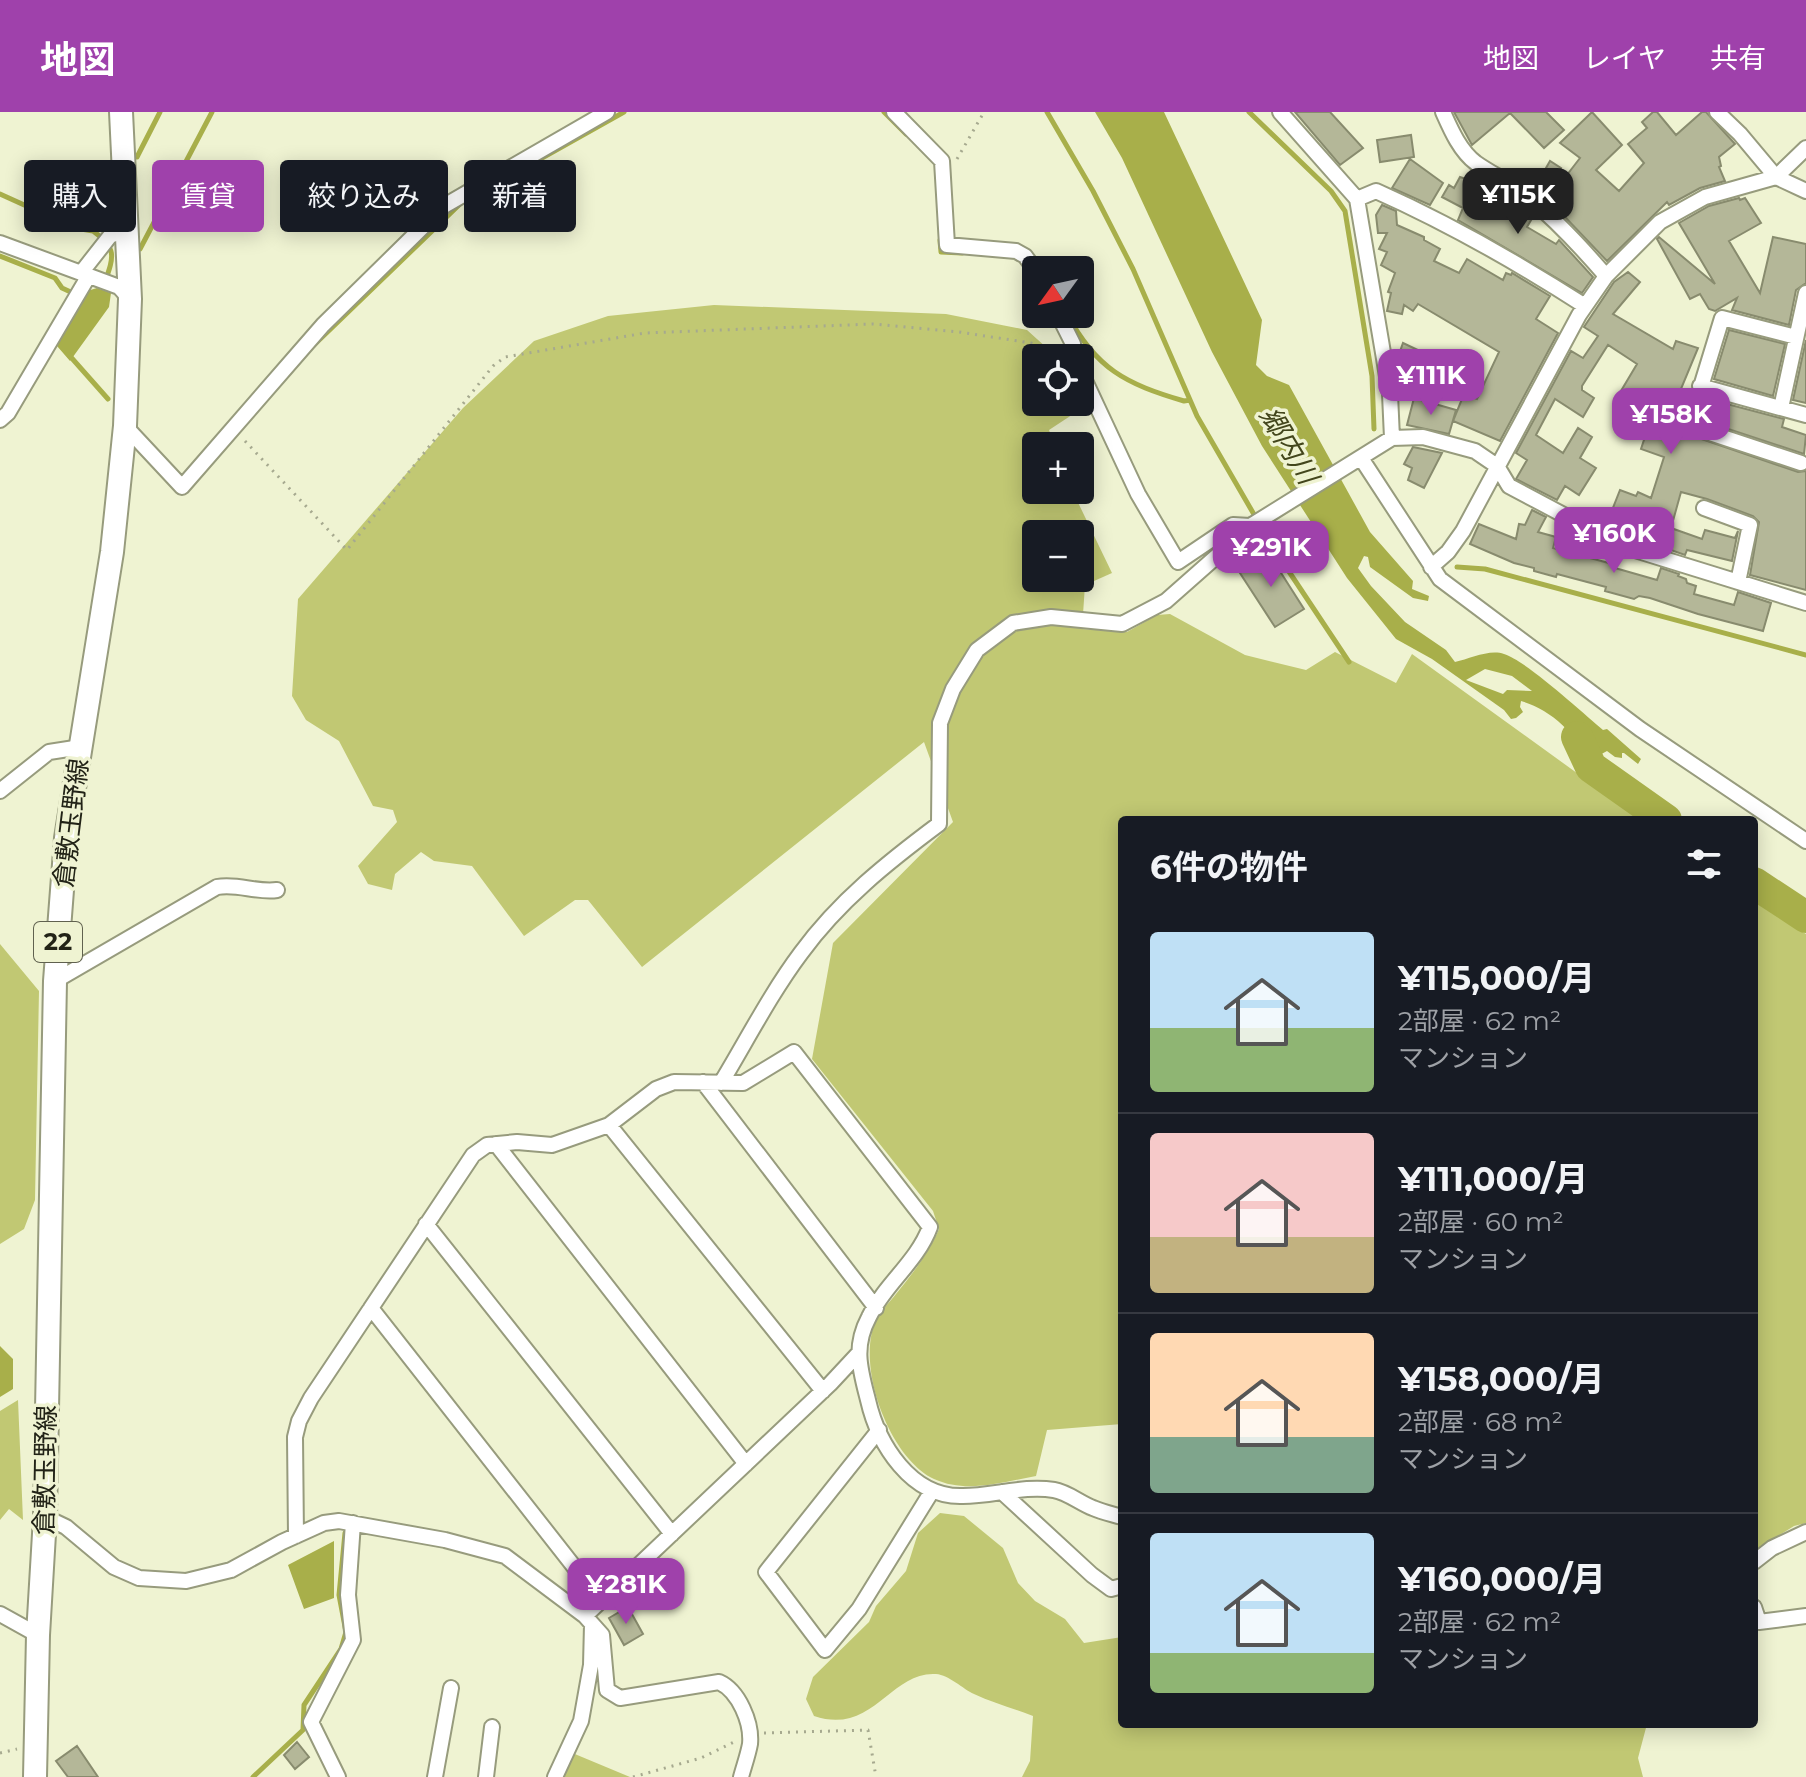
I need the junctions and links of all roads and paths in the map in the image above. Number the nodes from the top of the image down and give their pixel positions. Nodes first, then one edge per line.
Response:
1 (121, 112) edge
2 (607, 112) edge
3 (894, 112) edge
4 (984, 112) edge
5 (1280, 112) edge
6 (1443, 112) edge
7 (1717, 112) edge
8 (1806, 148) edge
9 (944, 168) junction
10 (1776, 177) junction
11 (1806, 191) edge
12 (1357, 199) junction
13 (113, 237) junction
14 (0, 243) edge
15 (1025, 256) edge
16 (1606, 276) junction
17 (89, 277) junction
18 (122, 292) junction
19 (1806, 293) edge
20 (1585, 306) junction
21 (1796, 337) junction
22 (1034, 344) edge
23 (1700, 386) junction
24 (1094, 400) edge
25 (1781, 408) junction
26 (1806, 415) edge
27 (0, 420) edge
28 (125, 426) junction
29 (239, 434) dead end
30 (1392, 438) junction
31 (1358, 460) junction
32 (1801, 463) dead end
33 (1497, 466) junction
34 (1704, 508) dead end
35 (1260, 519) junction
36 (1431, 567) junction
37 (1738, 582) junction
38 (1806, 603) edge
39 (81, 747) junction
40 (0, 791) edge
41 (1806, 841) edge
42 (277, 890) dead end
43 (55, 981) junction
44 (703, 1082) junction
45 (721, 1083) junction
46 (609, 1125) junction
47 (496, 1144) junction
48 (426, 1224) junction
49 (371, 1308) junction
50 (876, 1308) junction
51 (857, 1355) junction
52 (823, 1391) junction
53 (879, 1430) junction
54 (746, 1464) junction
55 (932, 1491) junction
56 (1002, 1492) junction
57 (1118, 1516) edge
58 (45, 1517) junction
59 (353, 1523) junction
60 (1806, 1532) edge
61 (672, 1534) junction
62 (296, 1536) junction
63 (1758, 1559) edge
64 (1118, 1587) edge
65 (601, 1601) junction
66 (0, 1614) edge
67 (1806, 1616) edge
68 (1758, 1619) edge
69 (588, 1620) junction
70 (38, 1635) junction
71 (451, 1688) dead end
72 (492, 1727) dead end
73 (750, 1734) junction
74 (35, 1777) edge
75 (338, 1777) edge
76 (435, 1777) edge
77 (486, 1777) edge
78 (555, 1777) edge
79 (633, 1777) edge
80 (741, 1777) edge
81 (876, 1777) edge

1 - 13 main road, 倉敷玉野線 / 22
2 - 28 street
3 - 9 street
4 - 9 path
5 - 12 street
6 - 16 street
7 - 10 street
8 - 10 street
9 - 15 street
10 - 11 street
10 - 16 street
12 - 20 street
12 - 30 street
13 - 17 street
13 - 18 main road, 倉敷玉野線 / 22
14 - 17 street
16 - 20 street
17 - 18 street
17 - 27 street
18 - 28 main road, 倉敷玉野線 / 22
19 - 21 street
20 - 33 street
21 - 23 street
21 - 25 street
22 - 29 path
23 - 25 street
23 - 32 street
24 - 35 street
25 - 26 street
28 - 39 main road, 倉敷玉野線 / 22
30 - 31 street
30 - 33 street
31 - 35 street
31 - 36 street
33 - 36 street
33 - 37 street
34 - 37 street
35 - 45 street
36 - 41 street
37 - 38 street
39 - 40 street
39 - 43 main road, 倉敷玉野線 / 22
42 - 43 street
43 - 58 main road, 倉敷玉野線 / 22
44 - 45 street
44 - 46 street
44 - 50 street
45 - 50 street
46 - 47 street
46 - 52 street
47 - 48 street
47 - 54 street
48 - 49 street
48 - 61 street
49 - 62 street
49 - 65 street
50 - 51 street
51 - 52 street
51 - 53 street
52 - 54 street
53 - 55 street
53 - 55 street
54 - 61 street
55 - 56 street
56 - 57 street
56 - 64 street
58 - 62 street
58 - 70 main road, 倉敷玉野線 / 22
59 - 62 street
59 - 69 street
59 - 75 street
60 - 63 street
61 - 65 street
65 - 69 street
66 - 70 street
67 - 68 street
69 - 73 street
69 - 78 street
70 - 74 main road, 倉敷玉野線 / 22
71 - 76 street
72 - 77 street
73 - 79 path
73 - 80 street
73 - 81 path

